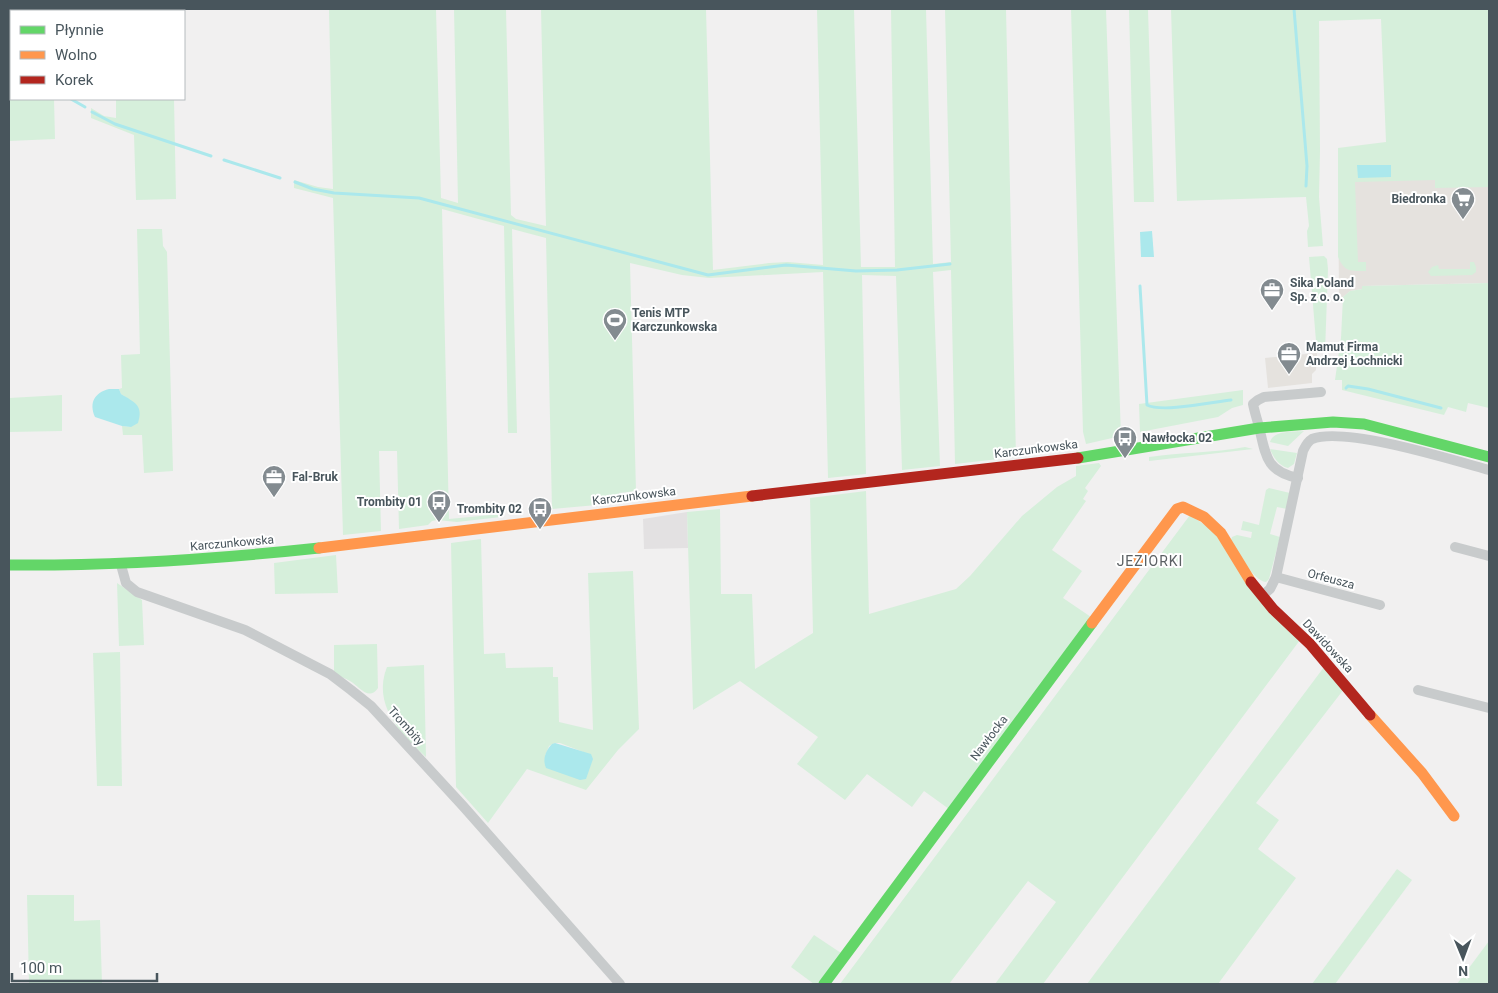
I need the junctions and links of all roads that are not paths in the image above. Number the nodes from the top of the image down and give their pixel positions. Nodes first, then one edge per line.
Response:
1 (1320, 392) dead end
2 (1259, 428) junction
3 (1489, 450) edge
4 (1489, 457) edge
5 (1489, 470) edge
6 (1298, 478) junction
7 (1177, 509) joint
8 (1455, 547) dead end
9 (1489, 556) edge
10 (9, 565) edge
11 (121, 565) junction
12 (1276, 577) junction
13 (1263, 595) junction
14 (1380, 605) dead end
15 (1418, 690) dead end
16 (1489, 708) edge
17 (1454, 816) dead end
18 (620, 984) edge
19 (824, 984) edge

1 - 2 street
2 - 3 street, Karczunkowska
2 - 4 street, Karczunkowska
2 - 6 street
2 - 11 street, Karczunkowska
5 - 6 street
6 - 12 street
7 - 13 street, Dawidowska
7 - 19 street, Nawłocka
8 - 9 street
10 - 11 street, Karczunkowska
11 - 18 street, Trombity
12 - 13 street
12 - 14 street, Orfeusza
13 - 17 street, Dawidowska
15 - 16 street

